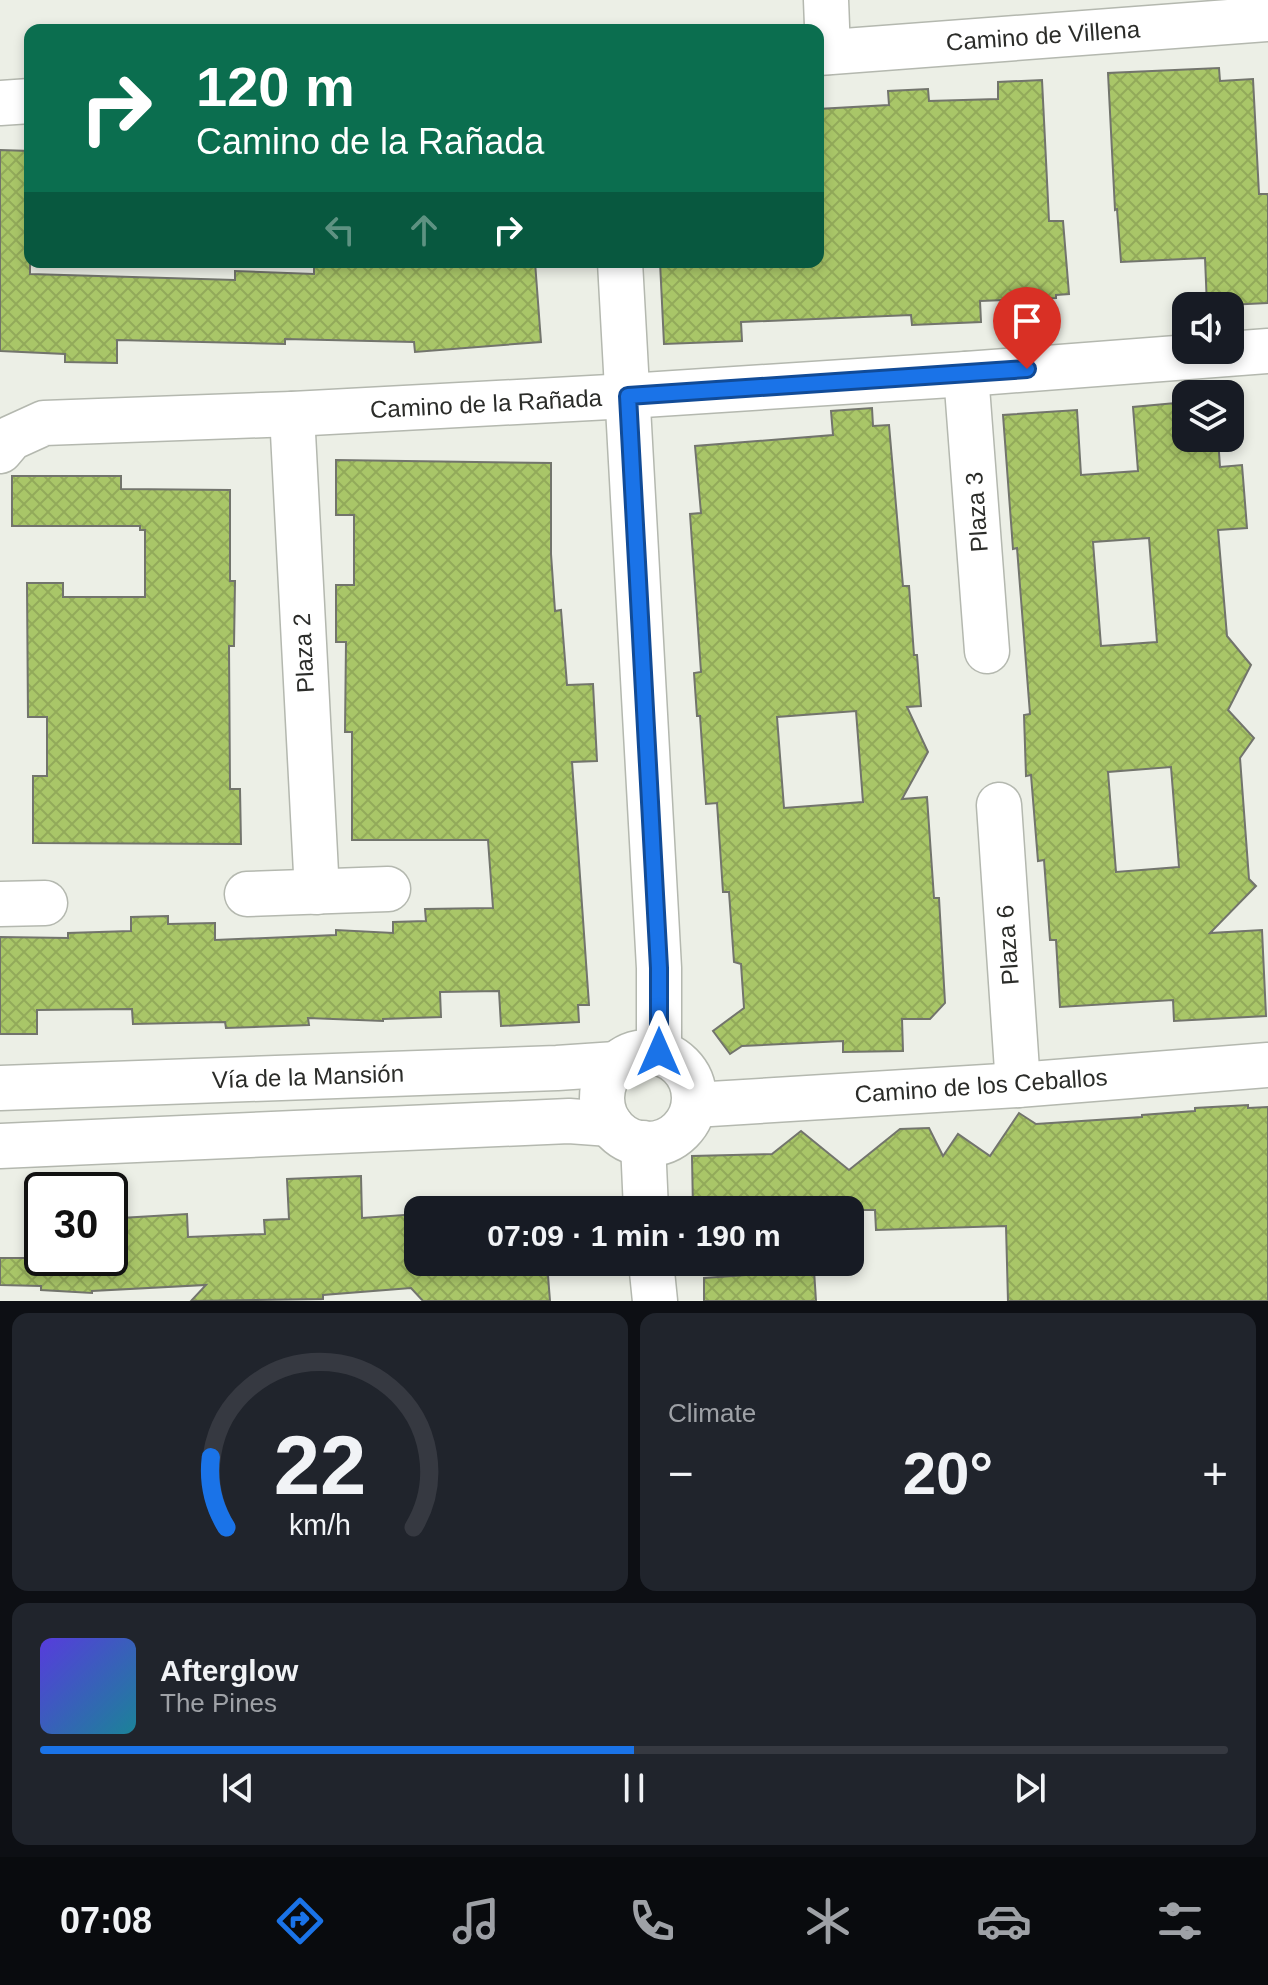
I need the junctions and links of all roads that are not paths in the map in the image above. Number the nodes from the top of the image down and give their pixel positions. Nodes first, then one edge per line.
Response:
1 (826, 0) edge
2 (1157, 14) edge
3 (1268, 19) edge
4 (824, 35) edge
5 (824, 52) edge
6 (24, 101) edge
7 (0, 103) edge
8 (620, 268) edge
9 (1268, 351) edge
10 (966, 374) junction
11 (628, 396) junction
12 (292, 414) junction
13 (0, 451) edge
14 (987, 651) dead end
15 (999, 805) dead end
16 (388, 889) dead end
17 (317, 892) junction
18 (247, 894) dead end
19 (45, 903) dead end
20 (0, 904) edge
21 (659, 1052) junction
22 (616, 1064) junction
23 (1268, 1065) edge
24 (1018, 1085) junction
25 (0, 1088) edge
26 (694, 1105) junction
27 (626, 1134) junction
28 (0, 1146) edge
29 (642, 1196) edge
30 (652, 1276) edge
31 (655, 1301) edge

1 - 4 street
2 - 3 street, Camino de Villena
2 - 5 street, Camino de Villena
6 - 7 street
8 - 11 street
9 - 10 street, Camino de la Rañada
10 - 11 street, Camino de la Rañada
10 - 14 street, Plaza 3
11 - 12 street, Camino de la Rañada
11 - 21 street
12 - 13 street, Camino de la Rañada
12 - 17 street, Plaza 2
15 - 24 street, Plaza 6
16 - 17 street
17 - 18 street
19 - 20 street
21 - 22 street
21 - 26 street
22 - 25 street, Vía de la Mansión
22 - 27 street
23 - 24 street, Camino de los Ceballos
24 - 26 street, Camino de los Ceballos
26 - 27 street
27 - 28 street
27 - 29 street
30 - 31 street

